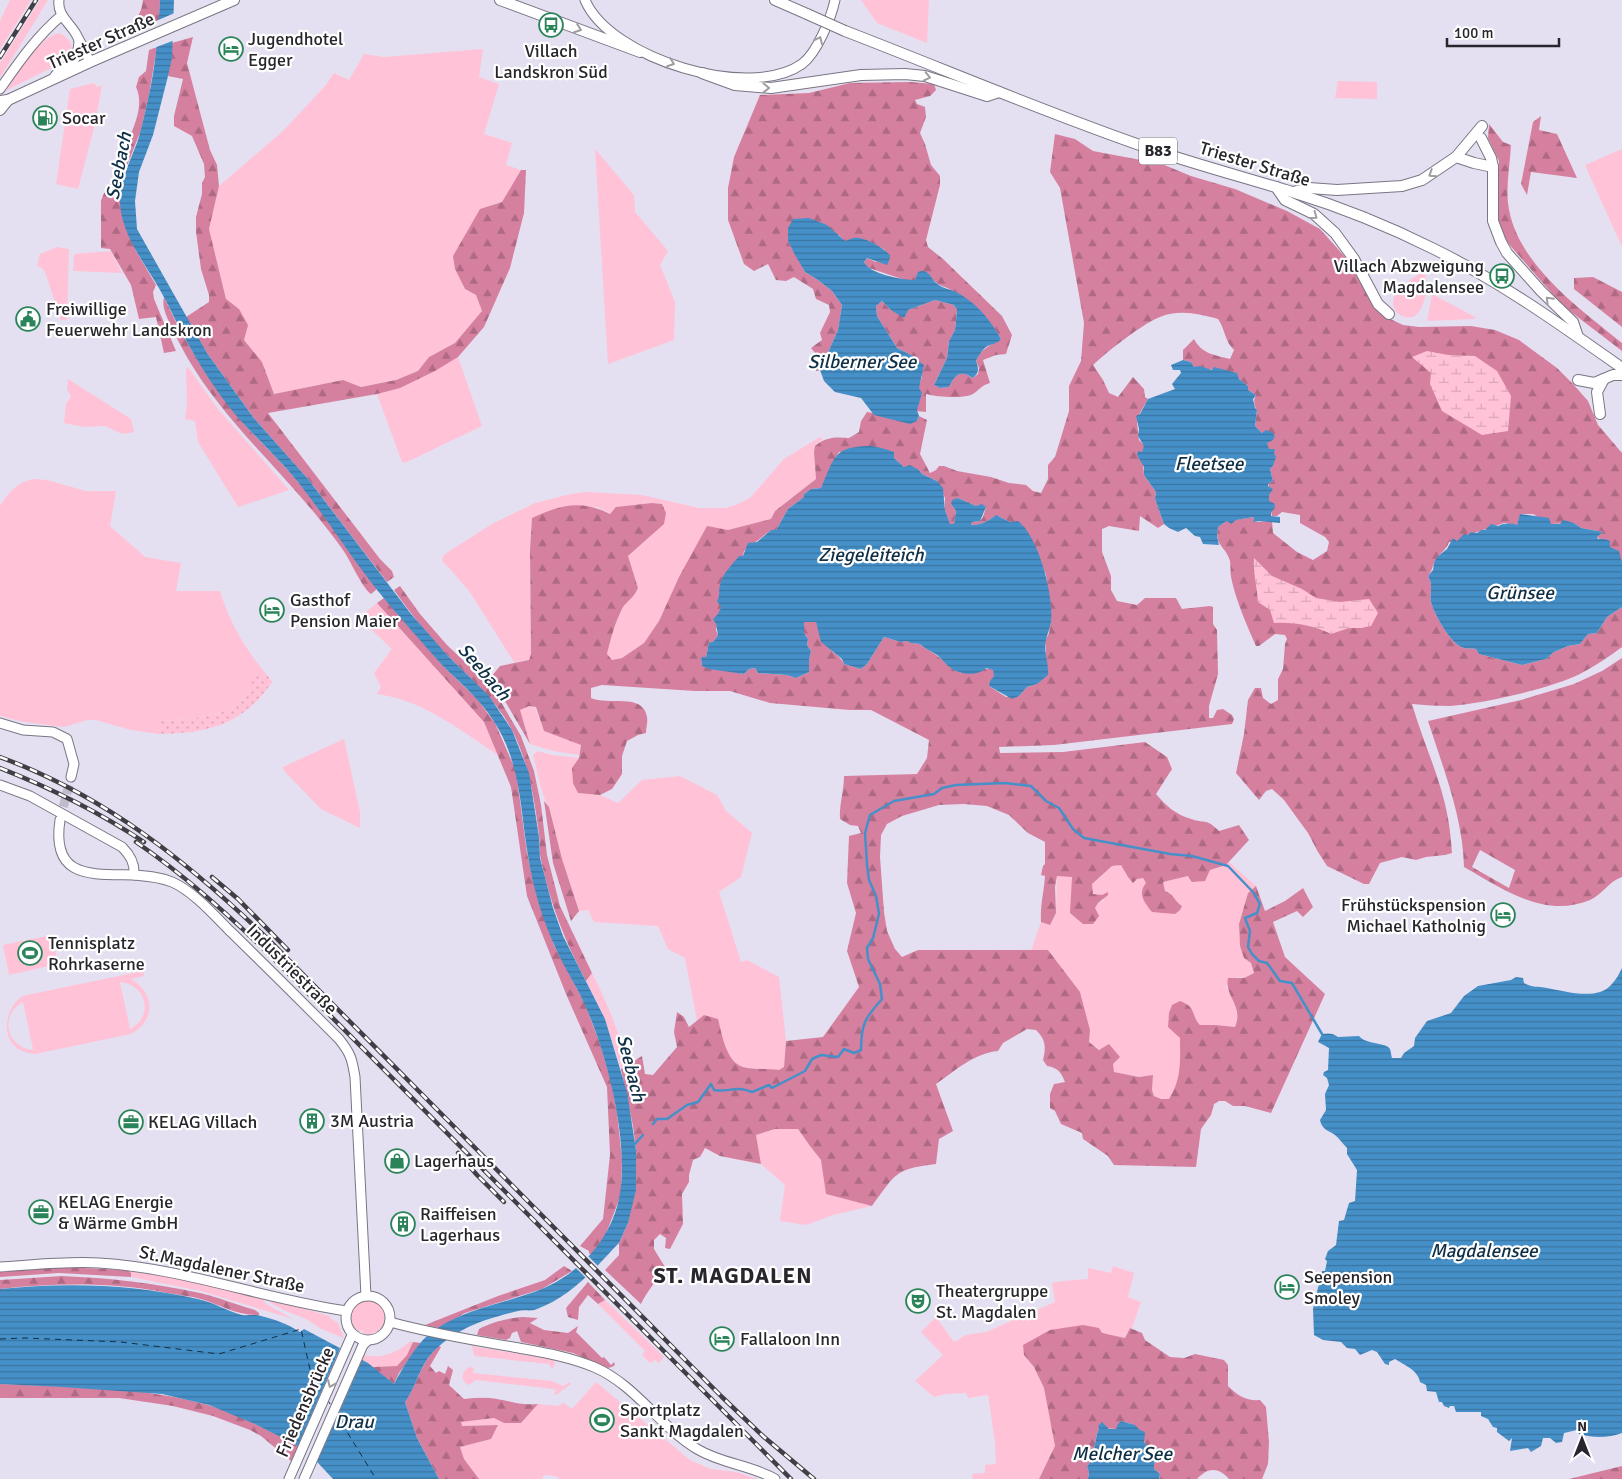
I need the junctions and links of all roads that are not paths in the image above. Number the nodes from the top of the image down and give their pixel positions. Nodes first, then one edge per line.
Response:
1 (59, 0) edge
2 (234, 0) edge
3 (500, 0) edge
4 (585, 0) edge
5 (774, 0) edge
6 (835, 0) edge
7 (788, 3) edge
8 (62, 15) junction
9 (79, 40) junction
10 (640, 52) junction
11 (90, 62) junction
12 (702, 73) junction
13 (53, 79) junction
14 (0, 89) edge
15 (999, 92) junction
16 (4, 101) edge
17 (0, 110) edge
18 (1482, 126) dead end
19 (1481, 138) dead end
20 (1456, 157) junction
21 (1493, 167) junction
22 (1276, 187) junction
23 (1292, 192) junction
24 (1389, 314) dead end
25 (1578, 338) junction
26 (1622, 368) edge
27 (1622, 374) edge
28 (1604, 379) junction
29 (1578, 380) dead end
30 (1600, 414) dead end
31 (0, 723) edge
32 (71, 777) tunnel mouth
33 (0, 785) edge
34 (60, 820) tunnel mouth
35 (134, 875) junction
36 (0, 1267) edge
37 (366, 1296) junction
38 (347, 1311) junction
39 (390, 1322) junction
40 (351, 1337) junction
41 (365, 1343) junction
42 (289, 1478) edge
43 (304, 1479) edge
44 (775, 1479) edge

1 - 8 street
2 - 11 main road, Triester Straße
3 -> 10 main road
4 - 10 street
5 - 7 main road, Triester Straße / B83
12 -> 6 street
7 - 15 main road, Triester Straße / B83, bridge
8 - 9 street
8 - 14 street
9 - 11 street
9 - 13 street
10 -> 12 street
11 - 13 main road, Triester Straße
12 -> 15 main road
13 - 16 main road, Triester Straße
15 - 22 main road, Triester Straße / B83
16 - 17 main road, Triester Straße
18 - 20 main road
19 - 21 main road
20 - 21 main road
20 -> 23 main road
25 -> 21 main road
22 - 23 main road, Triester Straße / B83
22 -> 24 main road
23 - 25 main road, Triester Straße / B83
25 - 26 main road, Triester Straße / B83
27 - 28 main road
28 - 29 main road
28 - 30 main road
31 - 32 street
33 - 35 street
34 - 35 street, Industriestraße
35 - 37 street, Industriestraße
36 - 38 street, St.Magdalener Straße
37 - 38 street
37 - 39 street
38 - 40 street
39 - 41 street
39 - 44 street
40 - 41 street
40 -> 42 street, Friedensbrücke
41 - 43 street, Friedensbrücke

